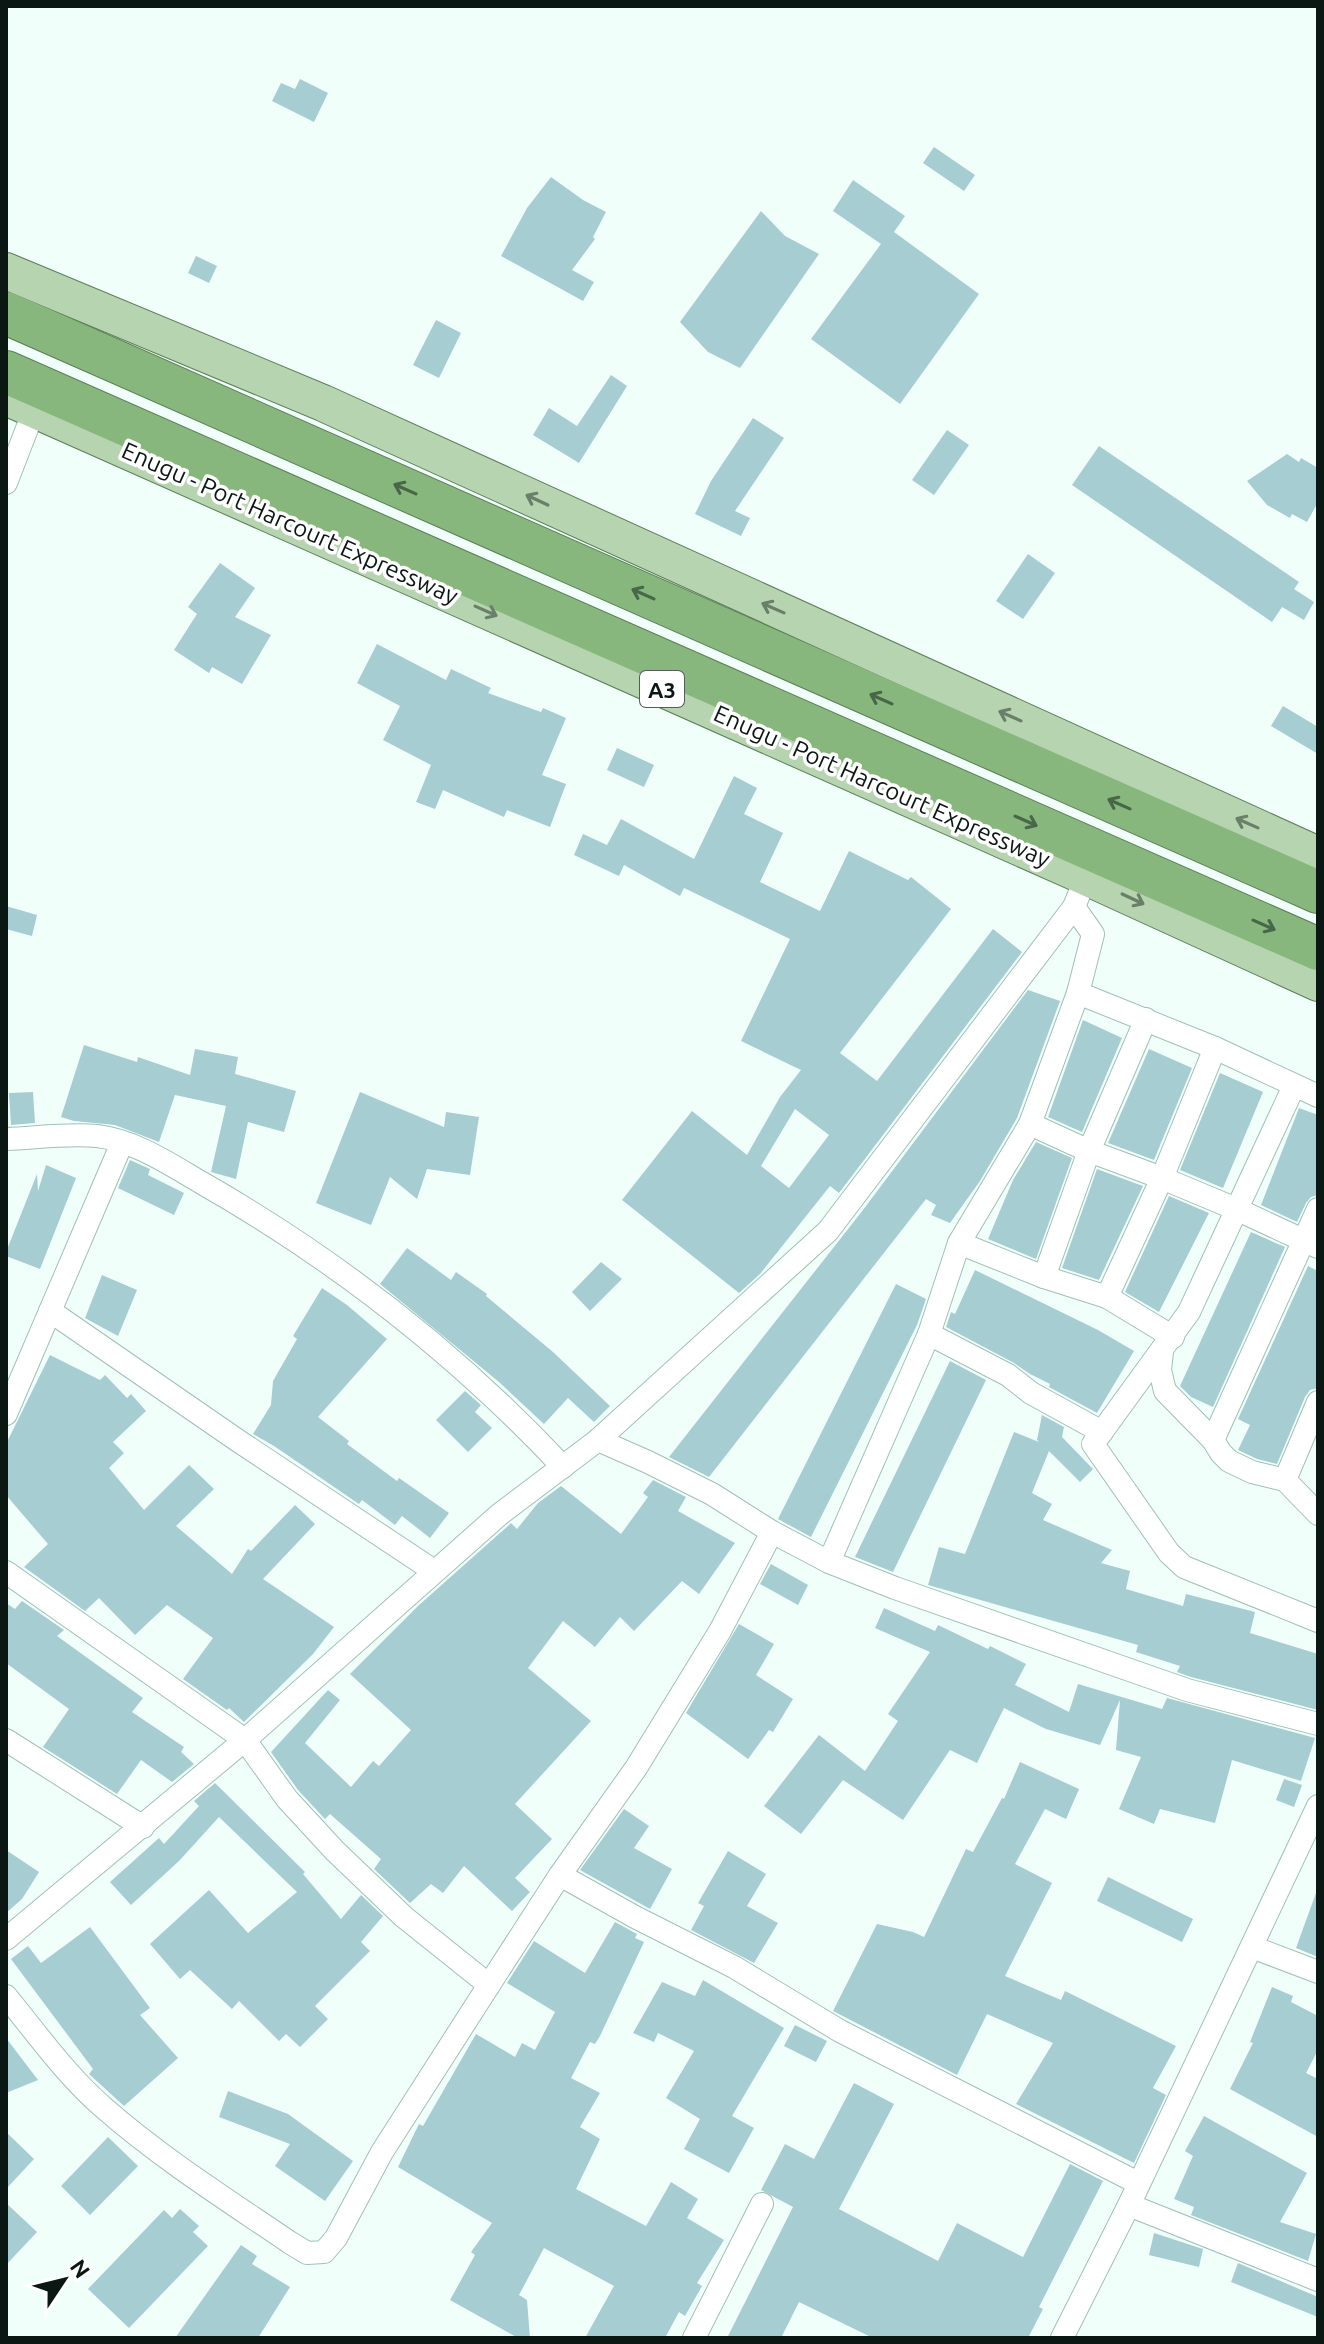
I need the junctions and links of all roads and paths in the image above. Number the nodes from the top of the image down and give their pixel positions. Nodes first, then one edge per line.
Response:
1 (6, 271) edge
2 (6, 313) edge
3 (6, 372) edge
4 (20, 403) edge
5 (6, 483) edge
6 (1318, 855) edge
7 (1080, 892) junction
8 (1318, 892) edge
9 (1318, 949) edge
10 (1318, 983) edge
11 (1078, 993) junction
12 (1146, 1019) junction
13 (1215, 1048) junction
14 (1294, 1086) junction
15 (1318, 1096) edge
16 (1030, 1124) junction
17 (6, 1139) edge
18 (122, 1143) junction
19 (1089, 1151) junction
20 (1162, 1178) junction
21 (1236, 1209) junction
22 (1318, 1209) edge
23 (959, 1243) junction
24 (1311, 1244) edge
25 (1044, 1277) junction
26 (1107, 1297) junction
27 (50, 1311) junction
28 (929, 1334) junction
29 (1167, 1344) junction
30 (1318, 1402) edge
31 (6, 1414) edge
32 (1102, 1432) junction
33 (598, 1440) junction
34 (1213, 1440) junction
35 (563, 1467) junction
36 (1285, 1480) junction
37 (1318, 1514) edge
38 (772, 1532) junction
39 (829, 1562) junction
40 (434, 1571) junction
41 (6, 1572) edge
42 (1318, 1621) edge
43 (1318, 1724) edge
44 (6, 1740) edge
45 (245, 1740) junction
46 (1318, 1806) edge
47 (143, 1827) junction
48 (560, 1875) junction
49 (6, 1939) edge
50 (1252, 1947) junction
51 (1318, 1972) edge
52 (489, 1985) junction
53 (6, 1996) edge
54 (1138, 2183) junction
55 (762, 2204) dead end
56 (1129, 2205) junction
57 (1318, 2280) edge
58 (694, 2338) edge
59 (1062, 2338) edge

6 -> 1 main road
8 -> 2 highway
3 -> 9 highway, Enugu - Port Harcourt Expressway / A3
4 - 5 street
4 -> 7 main road, Enugu - Port Harcourt Expressway / A3
7 -> 10 main road, Enugu - Port Harcourt Expressway / A3
7 - 11 street
7 - 33 street
11 - 12 street
11 - 16 street
12 - 13 street
12 - 19 street
13 - 14 street
13 - 20 street
14 - 15 street
14 - 21 street
16 - 19 street
16 - 23 street
17 - 18 street
18 - 27 street
18 - 35 street
19 - 20 street
19 - 25 street
20 - 21 street
20 - 26 street
21 - 24 street
21 - 29 street
22 - 24 street
23 - 25 street
23 - 28 street
24 - 34 street
25 - 26 street
26 - 29 street
27 - 31 street
27 - 40 street
28 - 32 street
28 - 39 street
29 - 32 street
29 - 34 street
30 - 36 street
32 - 42 street
33 - 35 street
33 - 38 street
34 - 36 street
35 - 40 street
36 - 37 street
38 - 39 street
38 - 48 street
39 - 43 street
40 - 45 street
41 - 45 street
44 - 47 street
45 - 47 street
45 - 52 street
46 - 50 street
47 - 49 street
48 - 52 street
48 - 54 street
50 - 51 street
50 - 54 street
52 - 53 street
54 - 56 street
55 - 58 street
56 - 57 street
56 - 59 street

